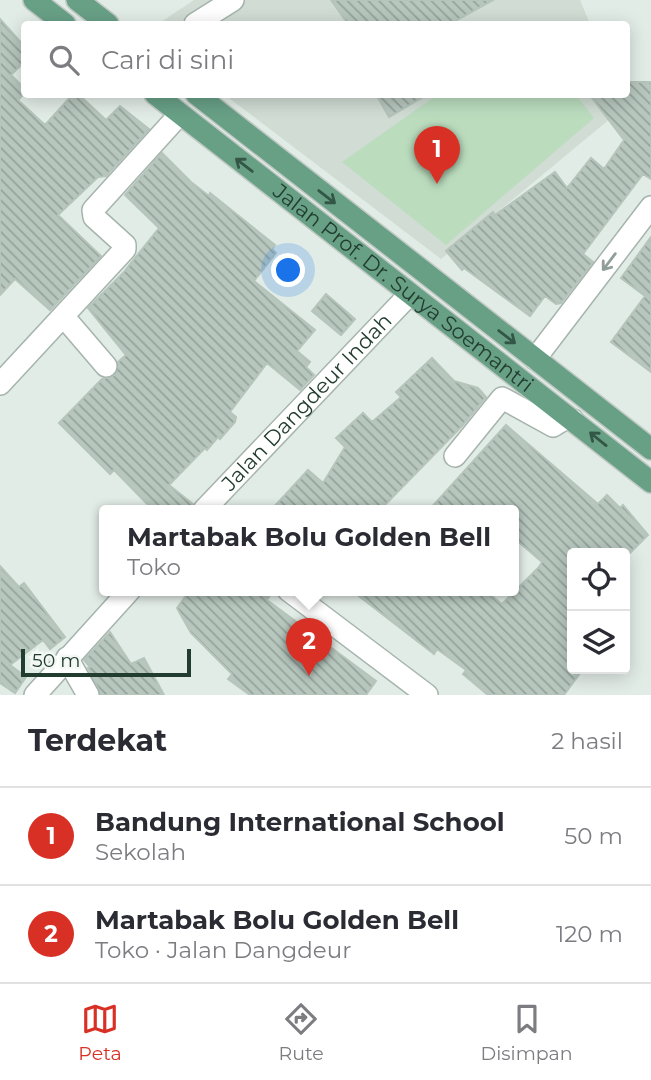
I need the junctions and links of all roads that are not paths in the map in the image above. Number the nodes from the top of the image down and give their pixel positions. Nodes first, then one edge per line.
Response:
1 (34, 0) edge
2 (77, 0) edge
3 (233, 0) edge
4 (61, 21) edge
5 (103, 21) edge
6 (200, 21) edge
7 (160, 98) edge
8 (201, 98) edge
9 (180, 114) junction
10 (651, 208) edge
11 (409, 295) junction
12 (64, 317) junction
13 (535, 359) junction
14 (106, 366) dead end
15 (0, 384) edge
16 (573, 420) junction
17 (651, 449) edge
18 (455, 456) dead end
19 (651, 482) edge
20 (209, 505) edge
21 (125, 596) edge
22 (295, 596) edge
23 (67, 658) junction
24 (413, 691) edge
25 (35, 695) edge
26 (88, 695) edge

1 - 4 main road
2 - 5 main road
3 - 6 street
7 - 9 main road, Jalan Prof. Dr. Surya Soemantri
8 -> 13 main road, Jalan Prof. Dr. Surya Soemantri
11 -> 9 main road, Jalan Prof. Dr. Surya Soemantri
9 - 12 street
10 -> 13 street
11 - 16 main road, Jalan Prof. Dr. Surya Soemantri
11 - 20 street, Jalan Dangdeur Indah
12 - 14 street
12 - 15 street
13 - 17 main road, Jalan Prof. Dr. Surya Soemantri
16 - 18 street
19 -> 16 main road, Jalan Prof. Dr. Surya Soemantri
21 - 23 street
22 - 24 street
23 - 25 street
23 - 26 street

